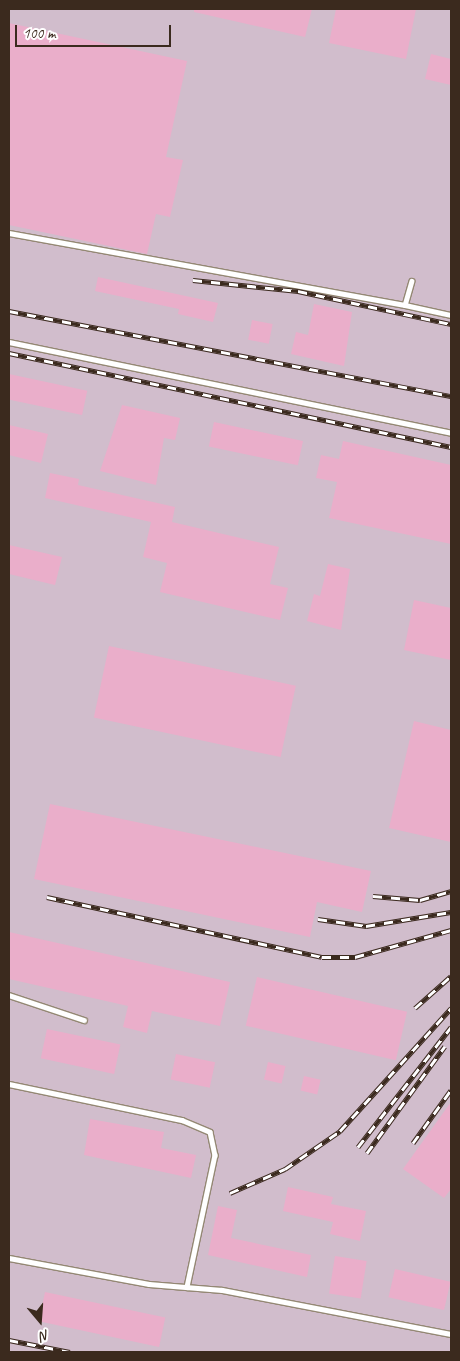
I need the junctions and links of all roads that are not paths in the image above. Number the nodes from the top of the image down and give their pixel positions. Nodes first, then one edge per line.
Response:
1 (9, 233) edge
2 (412, 281) dead end
3 (405, 305) junction
4 (451, 315) edge
5 (9, 342) edge
6 (451, 433) edge
7 (9, 996) edge
8 (84, 1020) dead end
9 (9, 1084) edge
10 (9, 1258) edge
11 (186, 1287) junction
12 (451, 1334) edge

1 - 3 lane
2 - 3 lane
3 - 4 lane
5 - 6 lane
7 - 8 lane
9 - 11 lane
10 - 11 lane
11 - 12 lane

